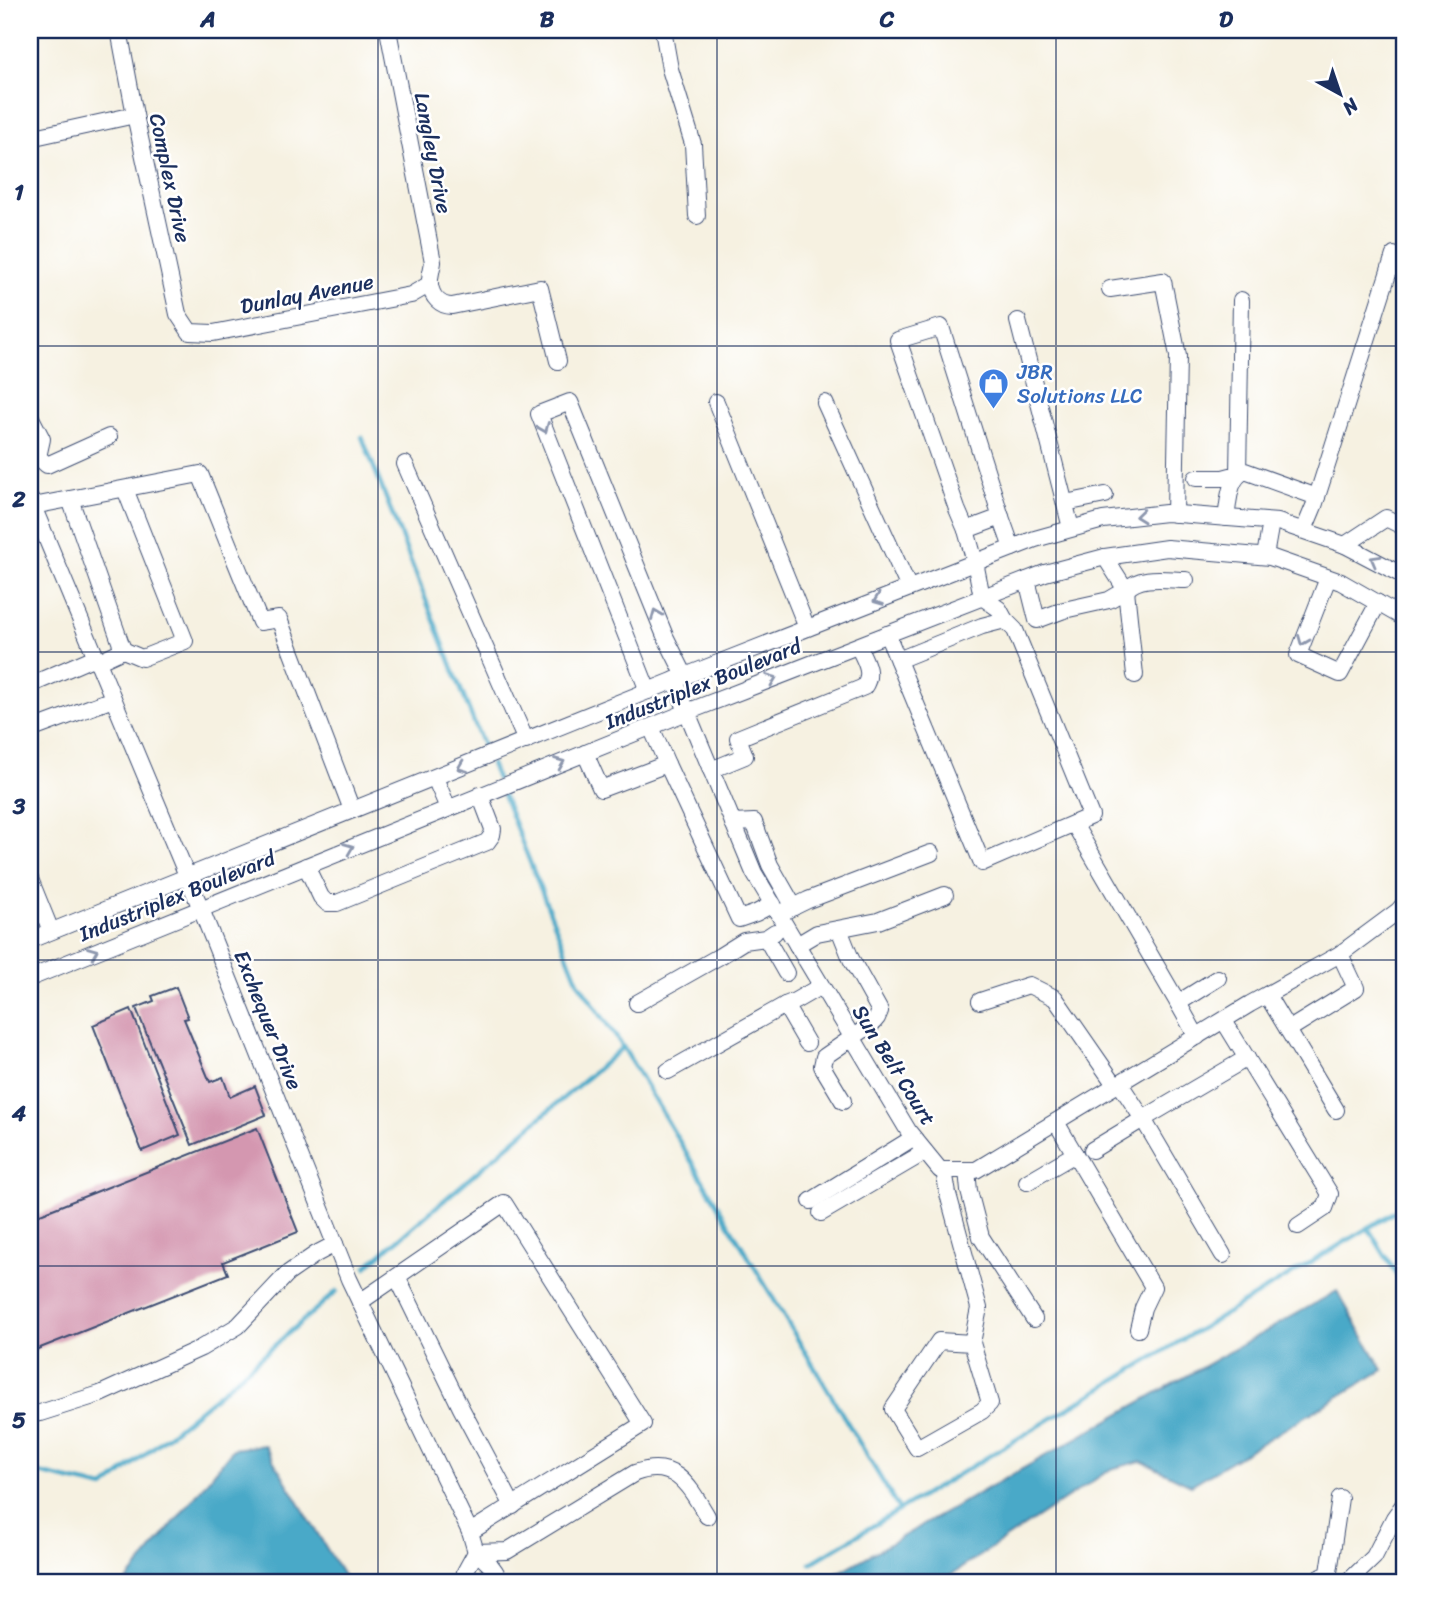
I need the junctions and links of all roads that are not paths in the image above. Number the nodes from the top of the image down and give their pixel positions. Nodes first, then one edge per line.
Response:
1 (118, 30) edge
2 (388, 30) edge
3 (663, 30) edge
4 (135, 116) junction
5 (30, 138) edge
6 (697, 216) dead end
7 (1394, 255) dead end
8 (429, 284) junction
9 (1110, 289) dead end
10 (1241, 300) dead end
11 (1018, 321) dead end
12 (190, 331) joint
13 (558, 361) dead end
14 (716, 402) dead end
15 (825, 403) dead end
16 (30, 416) edge
17 (109, 437) dead end
18 (34, 459) edge
19 (405, 464) dead end
20 (1238, 474) junction
21 (1196, 478) dead end
22 (125, 489) junction
23 (1105, 495) dead end
24 (1317, 496) junction
25 (70, 499) junction
26 (31, 503) edge
27 (1065, 503) junction
28 (1175, 513) junction
29 (1001, 517) junction
30 (1226, 518) junction
31 (1271, 522) junction
32 (35, 525) edge
33 (1404, 527) edge
34 (1071, 528) junction
35 (966, 530) junction
36 (1304, 530) junction
37 (1345, 545) junction
38 (1012, 548) junction
39 (1184, 550) junction
40 (1143, 552) junction
41 (1265, 556) junction
42 (1105, 557) junction
43 (975, 562) junction
44 (1404, 576) edge
45 (1328, 578) junction
46 (1027, 580) junction
47 (1140, 580) junction
48 (909, 588) junction
49 (1126, 590) junction
50 (982, 597) junction
51 (1378, 603) junction
52 (1404, 618) edge
53 (1005, 620) junction
54 (1037, 620) junction
55 (807, 628) junction
56 (887, 634) junction
57 (1018, 636) junction
58 (858, 646) junction
59 (123, 650) junction
60 (97, 660) junction
61 (898, 660) junction
62 (1135, 675) dead end
63 (680, 678) junction
64 (30, 685) edge
65 (648, 691) junction
66 (113, 699) junction
67 (687, 712) junction
68 (651, 727) junction
69 (30, 730) edge
70 (526, 741) junction
71 (585, 753) junction
72 (667, 764) junction
73 (711, 770) junction
74 (435, 778) junction
75 (480, 795) junction
76 (447, 808) junction
77 (352, 810) junction
78 (1074, 824) junction
79 (931, 853) dead end
80 (306, 866) junction
81 (186, 877) junction
82 (30, 879) edge
83 (945, 895) dead end
84 (1404, 904) edge
85 (201, 909) junction
86 (783, 912) junction
87 (839, 929) junction
88 (51, 931) junction
89 (766, 938) junction
90 (30, 940) edge
91 (797, 945) junction
92 (1339, 954) junction
93 (786, 973) dead end
94 (30, 978) edge
95 (1218, 978) dead end
96 (821, 986) junction
97 (1267, 995) junction
98 (980, 1002) dead end
99 (636, 1003) dead end
100 (1178, 1003) junction
101 (785, 1004) junction
102 (1224, 1021) junction
103 (1288, 1030) junction
104 (852, 1037) junction
105 (1197, 1037) junction
106 (807, 1043) dead end
107 (1247, 1058) junction
108 (668, 1071) dead end
109 (1118, 1085) junction
110 (843, 1101) dead end
111 (1336, 1110) dead end
112 (1143, 1119) junction
113 (1056, 1122) junction
114 (913, 1138) junction
115 (1092, 1150) dead end
116 (925, 1152) junction
117 (1074, 1154) junction
118 (944, 1170) junction
119 (967, 1170) junction
120 (1027, 1182) dead end
121 (1298, 1226) dead end
122 (335, 1244) junction
123 (1223, 1255) dead end
124 (397, 1277) junction
125 (360, 1302) junction
126 (1034, 1319) dead end
127 (1138, 1329) dead end
128 (972, 1343) junction
129 (30, 1415) edge
130 (1340, 1498) dead end
131 (1404, 1504) edge
132 (513, 1506) junction
133 (707, 1516) dead end
134 (470, 1532) junction
135 (476, 1552) junction
136 (1331, 1581) edge
137 (463, 1582) edge
138 (499, 1582) edge
139 (1309, 1582) edge
140 (1348, 1582) edge

1 - 4 street, Complex Drive
2 - 8 street, Langley Drive
3 - 6 street
4 - 5 street
4 - 12 street, Complex Drive
7 - 24 street
8 - 12 street, Dunlay Avenue
8 - 13 street
9 - 28 street
10 - 20 street
11 - 27 street
14 - 55 street
15 - 48 street
16 - 18 street
17 - 18 street
19 - 70 street
20 - 21 street
20 - 24 street
20 - 30 street
22 - 25 street
22 - 59 street
22 - 77 street
23 - 27 street
24 - 36 street
25 - 26 street
25 - 59 street
26 - 32 street, Exchequer Drive
27 - 34 street
28 - 30 street, Industriplex Boulevard
28 -> 34 street, Industriplex Boulevard
29 - 35 street
29 - 35 street
29 - 38 street
30 - 31 street, Industriplex Boulevard
31 - 36 street, Industriplex Boulevard
31 - 41 street
32 - 60 street, Exchequer Drive
33 - 37 street
34 - 38 street, Industriplex Boulevard
35 - 43 street
36 - 37 street, Industriplex Boulevard
44 -> 37 street, Industriplex Boulevard
38 - 43 street, Industriplex Boulevard
39 - 40 street, Industriplex Boulevard
39 - 41 street, Industriplex Boulevard
39 - 47 street
40 - 42 street, Industriplex Boulevard
40 - 47 street
41 - 45 street, Industriplex Boulevard
42 - 46 street, Industriplex Boulevard
42 - 49 street
43 - 48 street, Industriplex Boulevard
43 - 50 street
45 - 51 street, Industriplex Boulevard
45 -> 51 street
46 - 50 street, Industriplex Boulevard
46 - 54 street
47 - 49 street
48 -> 55 street, Industriplex Boulevard
49 - 54 street
49 - 62 street
50 - 53 street
50 - 56 street, Industriplex Boulevard
51 - 52 street, Industriplex Boulevard
53 - 57 street
53 - 61 street
54 - 57 street
55 - 63 street, Industriplex Boulevard
56 - 58 street, Industriplex Boulevard
56 - 61 street
57 - 78 street
67 -> 58 street, Industriplex Boulevard
58 - 73 street
59 - 60 street
60 - 64 street
60 - 66 street, Exchequer Drive
61 - 78 street
63 - 65 street, Industriplex Boulevard
63 -> 65 street, Sun Belt Court
63 - 67 street, Sun Belt Court
65 - 70 street, Industriplex Boulevard
66 - 69 street
66 - 81 street, Exchequer Drive
67 - 68 street, Industriplex Boulevard
67 - 73 street, Sun Belt Court
68 - 71 street, Industriplex Boulevard
68 - 72 street
70 -> 74 street, Industriplex Boulevard
71 - 72 street
75 -> 71 street, Industriplex Boulevard
72 - 86 street
73 - 86 street, Sun Belt Court
74 - 76 street
74 - 77 street, Industriplex Boulevard
75 - 76 street, Industriplex Boulevard
75 - 80 street
80 -> 76 street, Industriplex Boulevard
77 - 81 street, Industriplex Boulevard
78 - 100 street
79 - 86 street
80 - 85 street, Industriplex Boulevard
81 - 85 street, Exchequer Drive
81 - 88 street, Industriplex Boulevard
82 - 88 street
83 - 87 street
84 - 92 street
94 -> 85 street, Industriplex Boulevard
85 - 122 street, Exchequer Drive
86 - 89 street
86 - 91 street, Sun Belt Court
87 - 91 street
87 - 104 street
88 - 90 street, Industriplex Boulevard
89 - 93 street
89 - 99 street
91 - 96 street, Sun Belt Court
92 - 97 street
92 - 103 street
95 - 100 street
96 - 101 street
96 - 104 street, Sun Belt Court
97 - 102 street
97 - 103 street
98 - 109 street
100 - 105 street
101 - 106 street
101 - 108 street
102 - 105 street
102 - 107 street
103 - 111 street
104 - 110 street
104 - 114 street, Sun Belt Court
105 - 109 street
107 - 112 street
107 - 121 street
109 - 112 street
109 - 113 street
112 - 115 street
112 - 123 street
113 - 117 street
113 - 119 street
114 - 116 street, Sun Belt Court
114 - 116 street
116 - 118 street, Sun Belt Court
117 - 120 street
117 - 127 street
118 - 119 street
118 - 128 street
119 - 126 street
122 - 125 street, Exchequer Drive
122 - 129 street
124 - 125 street
124 - 132 street
124 - 132 street
125 - 134 street, Exchequer Drive
128 - 128 street
130 - 136 street
131 - 140 street
132 - 134 street
133 - 135 street
134 - 135 street, Exchequer Drive
135 - 137 street
135 - 138 street
136 - 139 street

